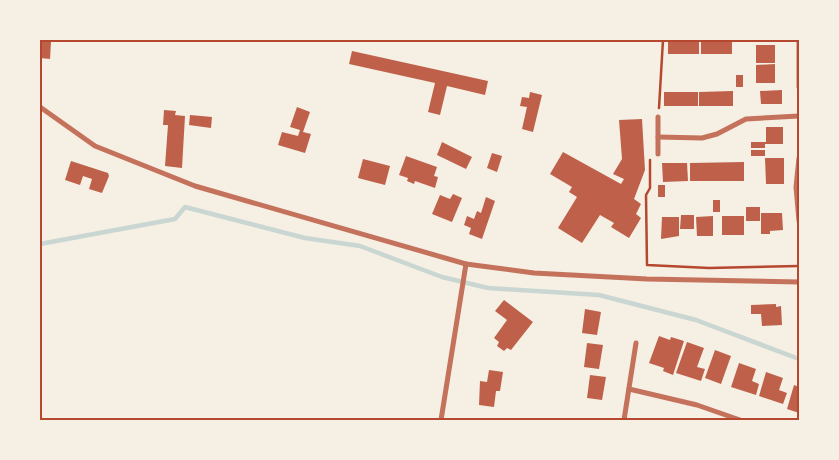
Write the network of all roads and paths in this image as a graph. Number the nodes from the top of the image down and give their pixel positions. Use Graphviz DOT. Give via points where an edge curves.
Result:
graph roads {
  1 [pos="663,40"];
  2 [pos="799,40"];
  3 [pos="799,87"];
  4 [pos="40,106"];
  5 [pos="799,116"];
  6 [pos="658,117"];
  7 [pos="658,137"];
  8 [pos="658,154"];
  9 [pos="799,158"];
  10 [pos="799,221"];
  11 [pos="466,264"];
  12 [pos="799,266"];
  13 [pos="799,282"];
  14 [pos="636,344"];
  15 [pos="629,390"];
  16 [pos="441,420"];
  17 [pos="624,420"];
  18 [pos="740,420"];
  1 -- 6 [label="path"];
  2 -- 3 [label="street"];
  4 -- 11 [label="street" via="95,146 195,186"];
  5 -- 7 [label="street" via="746,119 710,137"];
  6 -- 7 [label="street"];
  7 -- 8 [label="street"];
  8 -- 12 [label="path" via="650,154 650,188 646,195 647,265 709,268"];
  9 -- 10 [label="street" via="796,187"];
  11 -- 13 [label="street" via="534,273"];
  11 -- 16 [label="street"];
  14 -- 15 [label="street"];
  15 -- 17 [label="street"];
  15 -- 18 [label="street" via="697,405"];
}
